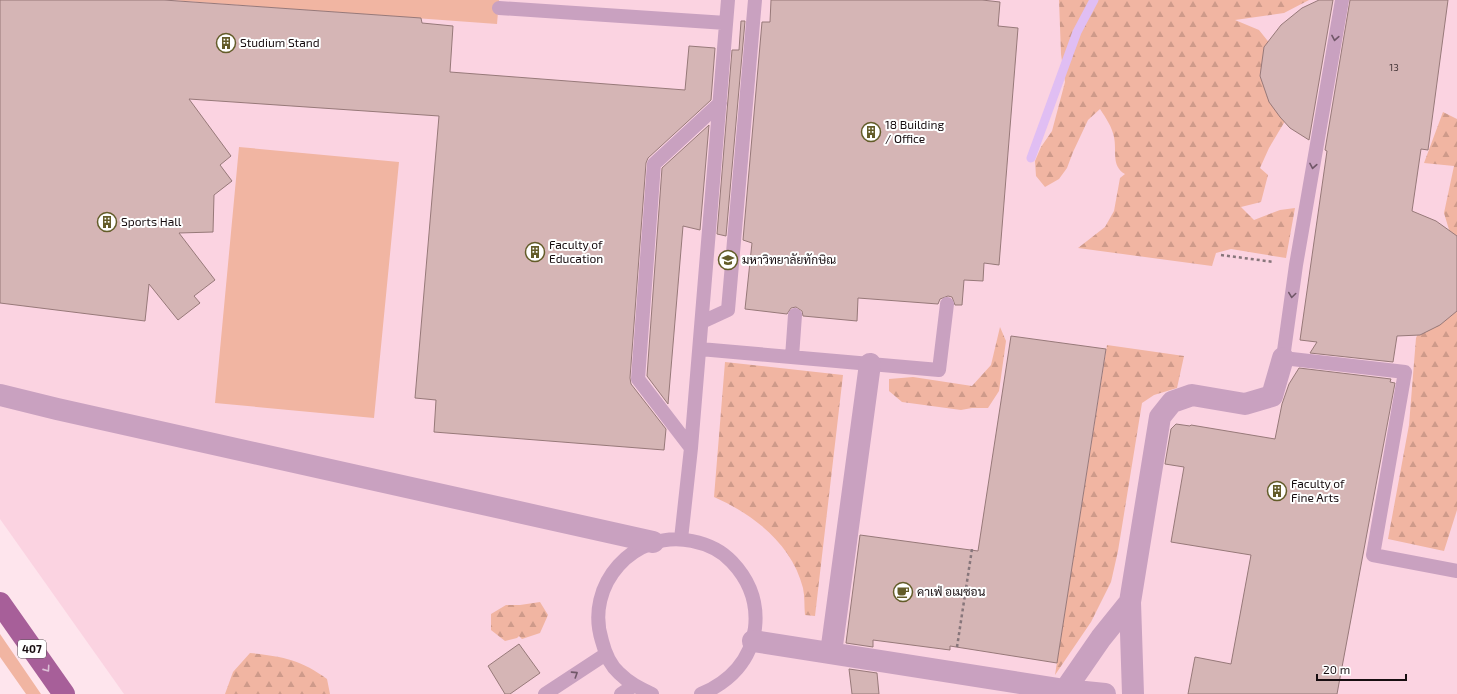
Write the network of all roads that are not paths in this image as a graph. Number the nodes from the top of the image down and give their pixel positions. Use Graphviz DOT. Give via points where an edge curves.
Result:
graph roads {
  1 [pos="728,0"];
  2 [pos="755,0"];
  3 [pos="1342,0"];
  4 [pos="499,8"];
  5 [pos="726,23"];
  6 [pos="720,103"];
  7 [pos="947,304"];
  8 [pos="795,315"];
  9 [pos="702,322"];
  10 [pos="700,349"];
  11 [pos="792,357"];
  12 [pos="1283,358"];
  13 [pos="870,364"];
  14 [pos="0,395"];
  15 [pos="691,448"];
  16 [pos="681,538"];
  17 [pos="653,542"];
  18 [pos="1457,571"];
  19 [pos="1130,602"];
  20 [pos="0,603"];
  21 [pos="753,641"];
  22 [pos="831,653"];
  23 [pos="606,654"];
  24 [pos="634,686"];
  25 [pos="1065,690"];
  26 [pos="64,694"];
  27 [pos="545,694"];
  28 [pos="621,694"];
  29 [pos="652,694"];
  30 [pos="700,694"];
  31 [pos="1105,694"];
  32 [pos="1133,694"];
  1 -- 5 [label="lane"];
  2 -- 9 [label="lane" via="728,310"];
  3 -- 12 [label="lane, one-way" via="1296,265"];
  4 -- 5 [label="lane"];
  5 -- 6 [label="lane"];
  6 -- 9 [label="lane"];
  6 -- 15 [label="lane" via="654,164 638,379"];
  7 -- 13 [label="lane" via="939,370"];
  8 -- 11 [label="lane"];
  9 -- 10 [label="lane"];
  10 -- 11 [label="lane"];
  10 -- 15 [label="lane"];
  11 -- 13 [label="lane"];
  12 -- 18 [label="lane" via="1405,372 1373,555"];
  12 -- 19 [label="street" via="1272,396 1245,404 1192,395 1172,402 1160,417"];
  13 -- 22 [label="street"];
  14 -- 17 [label="street"];
  15 -- 16 [label="lane"];
  16 -- 17 [label="lane"];
  16 -- 21 [label="lane" via="704,543 725,555 742,572 752,593 756,617"];
  17 -- 23 [label="lane" via="629,555 610,575 604,588 599,600 597,628"];
  19 -- 25 [label="street"];
  19 -- 32 [label="street"];
  20 -- 26 [label="main road, 407, one-way"];
  21 -- 22 [label="street"];
  21 -- 30 [label="lane" via="743,662 730,677 715,688"];
  22 -- 25 [label="street"];
  23 -- 24 [label="lane" via="618,672"];
  27 -- 23 [label="lane, one-way"];
  24 -- 28 [label="lane"];
  24 -- 29 [label="lane"];
  25 -- 31 [label="street"];
}
